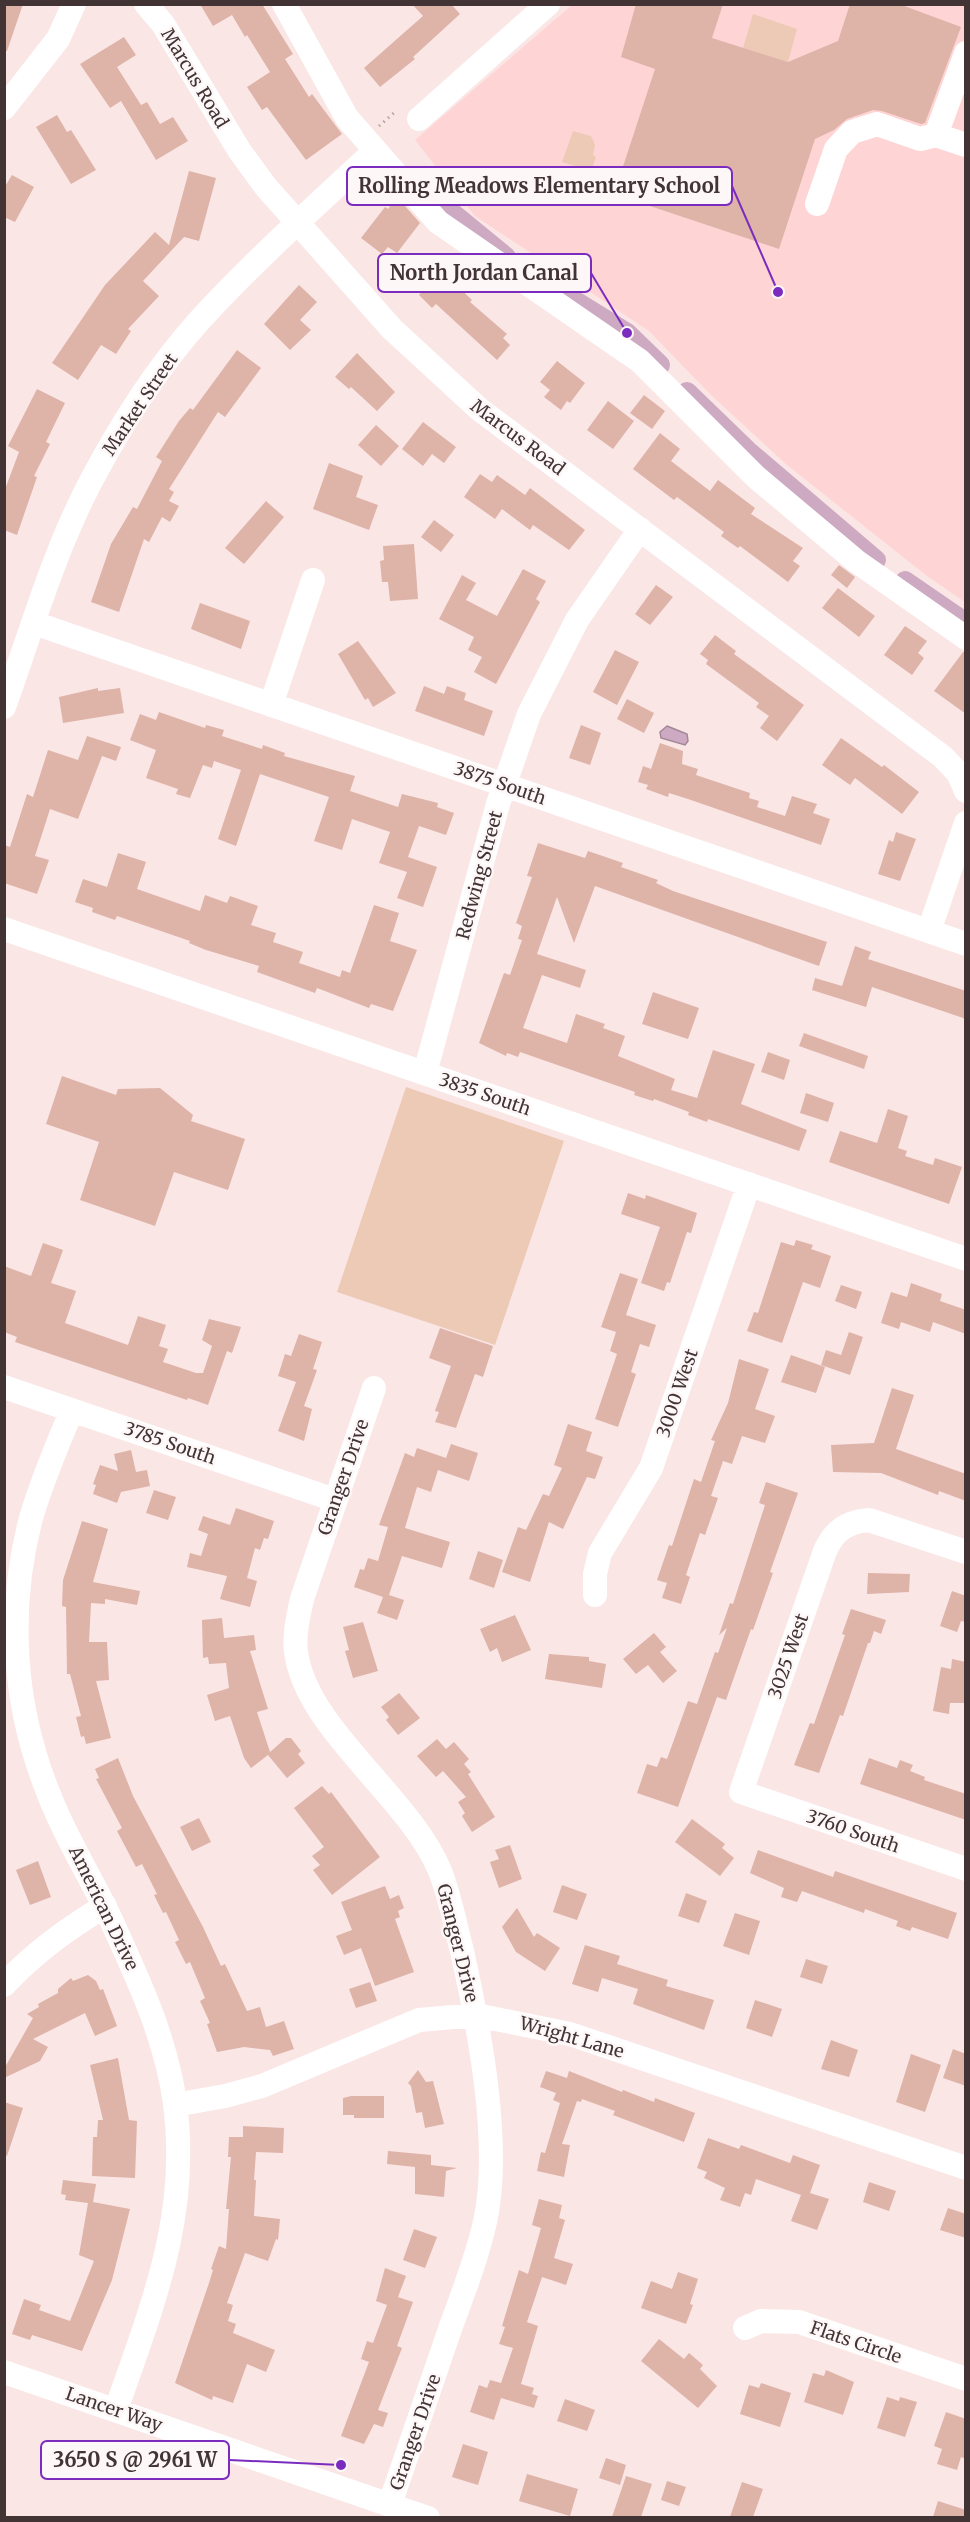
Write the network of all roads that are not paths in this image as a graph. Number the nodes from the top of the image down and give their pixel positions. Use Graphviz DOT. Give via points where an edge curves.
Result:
graph roads {
  1 [pos="74,4"];
  2 [pos="147,4"];
  3 [pos="284,4"];
  4 [pos="548,4"];
  5 [pos="966,53"];
  6 [pos="4,108"];
  7 [pos="419,119"];
  8 [pos="936,135"];
  9 [pos="966,145"];
  10 [pos="366,160"];
  11 [pos="817,204"];
  12 [pos="299,223"];
  13 [pos="640,529"];
  14 [pos="313,580"];
  15 [pos="34,623"];
  16 [pos="966,638"];
  17 [pos="271,705"];
  18 [pos="4,707"];
  19 [pos="504,785"];
  20 [pos="966,791"];
  21 [pos="966,823"];
  22 [pos="4,929"];
  23 [pos="929,931"];
  24 [pos="966,944"];
  25 [pos="425,1074"];
  26 [pos="748,1184"];
  27 [pos="966,1259"];
  28 [pos="4,1387"];
  29 [pos="374,1388"];
  30 [pos="72,1410"];
  31 [pos="335,1500"];
  32 [pos="966,1552"];
  33 [pos="595,1595"];
  34 [pos="741,1792"];
  35 [pos="966,1869"];
  36 [pos="105,1906"];
  37 [pos="4,1984"];
  38 [pos="476,2014"];
  39 [pos="175,2105"];
  40 [pos="966,2168"];
  41 [pos="745,2328"];
  42 [pos="4,2372"];
  43 [pos="966,2379"];
  44 [pos="116,2410"];
  45 [pos="390,2504"];
  46 [pos="418,2516"];
  1 -- 6 [label="street" via="58,39"];
  2 -- 12 [label="street, Marcus Road" via="251,168"];
  3 -- 16 [label="street" via="347,118 438,222 640,361 756,477 856,561"];
  4 -- 7 [label="street"];
  5 -- 8 [label="street"];
  8 -- 9 [label="street"];
  8 -- 11 [label="street" via="920,139 877,124 852,132 836,149"];
  10 -- 12 [label="street, Market Street"];
  12 -- 13 [label="street, Marcus Road" via="392,329 451,385"];
  12 -- 15 [label="street, Market Street" via="199,321 136,405 75,515 54,561"];
  13 -- 19 [label="street, Redwing Street" via="600,584 556,656 529,714"];
  13 -- 20 [label="street, Marcus Road" via="943,757 958,773"];
  14 -- 17 [label="street"];
  15 -- 17 [label="street, 3875 South"];
  15 -- 18 [label="street, Market Street"];
  17 -- 19 [label="street, 3875 South"];
  19 -- 23 [label="street, 3875 South"];
  19 -- 25 [label="street, Redwing Street"];
  21 -- 23 [label="street"];
  22 -- 25 [label="street, 3835 South"];
  23 -- 24 [label="street, 3875 South"];
  25 -- 26 [label="street, 3835 South"];
  26 -- 27 [label="street, 3835 South"];
  26 -- 33 [label="street, 3000 West" via="651,1468 600,1553"];
  28 -- 30 [label="street, 3785 South"];
  29 -- 31 [label="street, Granger Drive"];
  30 -- 31 [label="street, 3785 South"];
  30 -- 36 [label="street, American Drive" via="32,1518 20,1578 16,1642 21,1694 36,1760 49,1796"];
  31 -- 38 [label="street, Granger Drive" via="296,1625 296,1652 303,1679 330,1724 413,1824 439,1869"];
  32 -- 34 [label="street, 3025 West" via="878,1522 861,1520 835,1533 825,1551"];
  34 -- 35 [label="street, 3760 South"];
  36 -- 37 [label="street" via="38,1950"];
  36 -- 39 [label="street, American Drive" via="151,2006"];
  38 -- 39 [label="street, Wright Lane" via="419,2020 261,2086"];
  38 -- 40 [label="street, Wright Lane" via="570,2034"];
  38 -- 45 [label="street, Granger Drive" via="490,2195 485,2221"];
  39 -- 44 [label="street, American Drive" via="177,2187 168,2254"];
  41 -- 43 [label="street, Flats Circle" via="761,2321 799,2322"];
  42 -- 44 [label="street, Lancer Way"];
  44 -- 45 [label="street, Lancer Way"];
  45 -- 46 [label="street, Lancer Way"];
}
